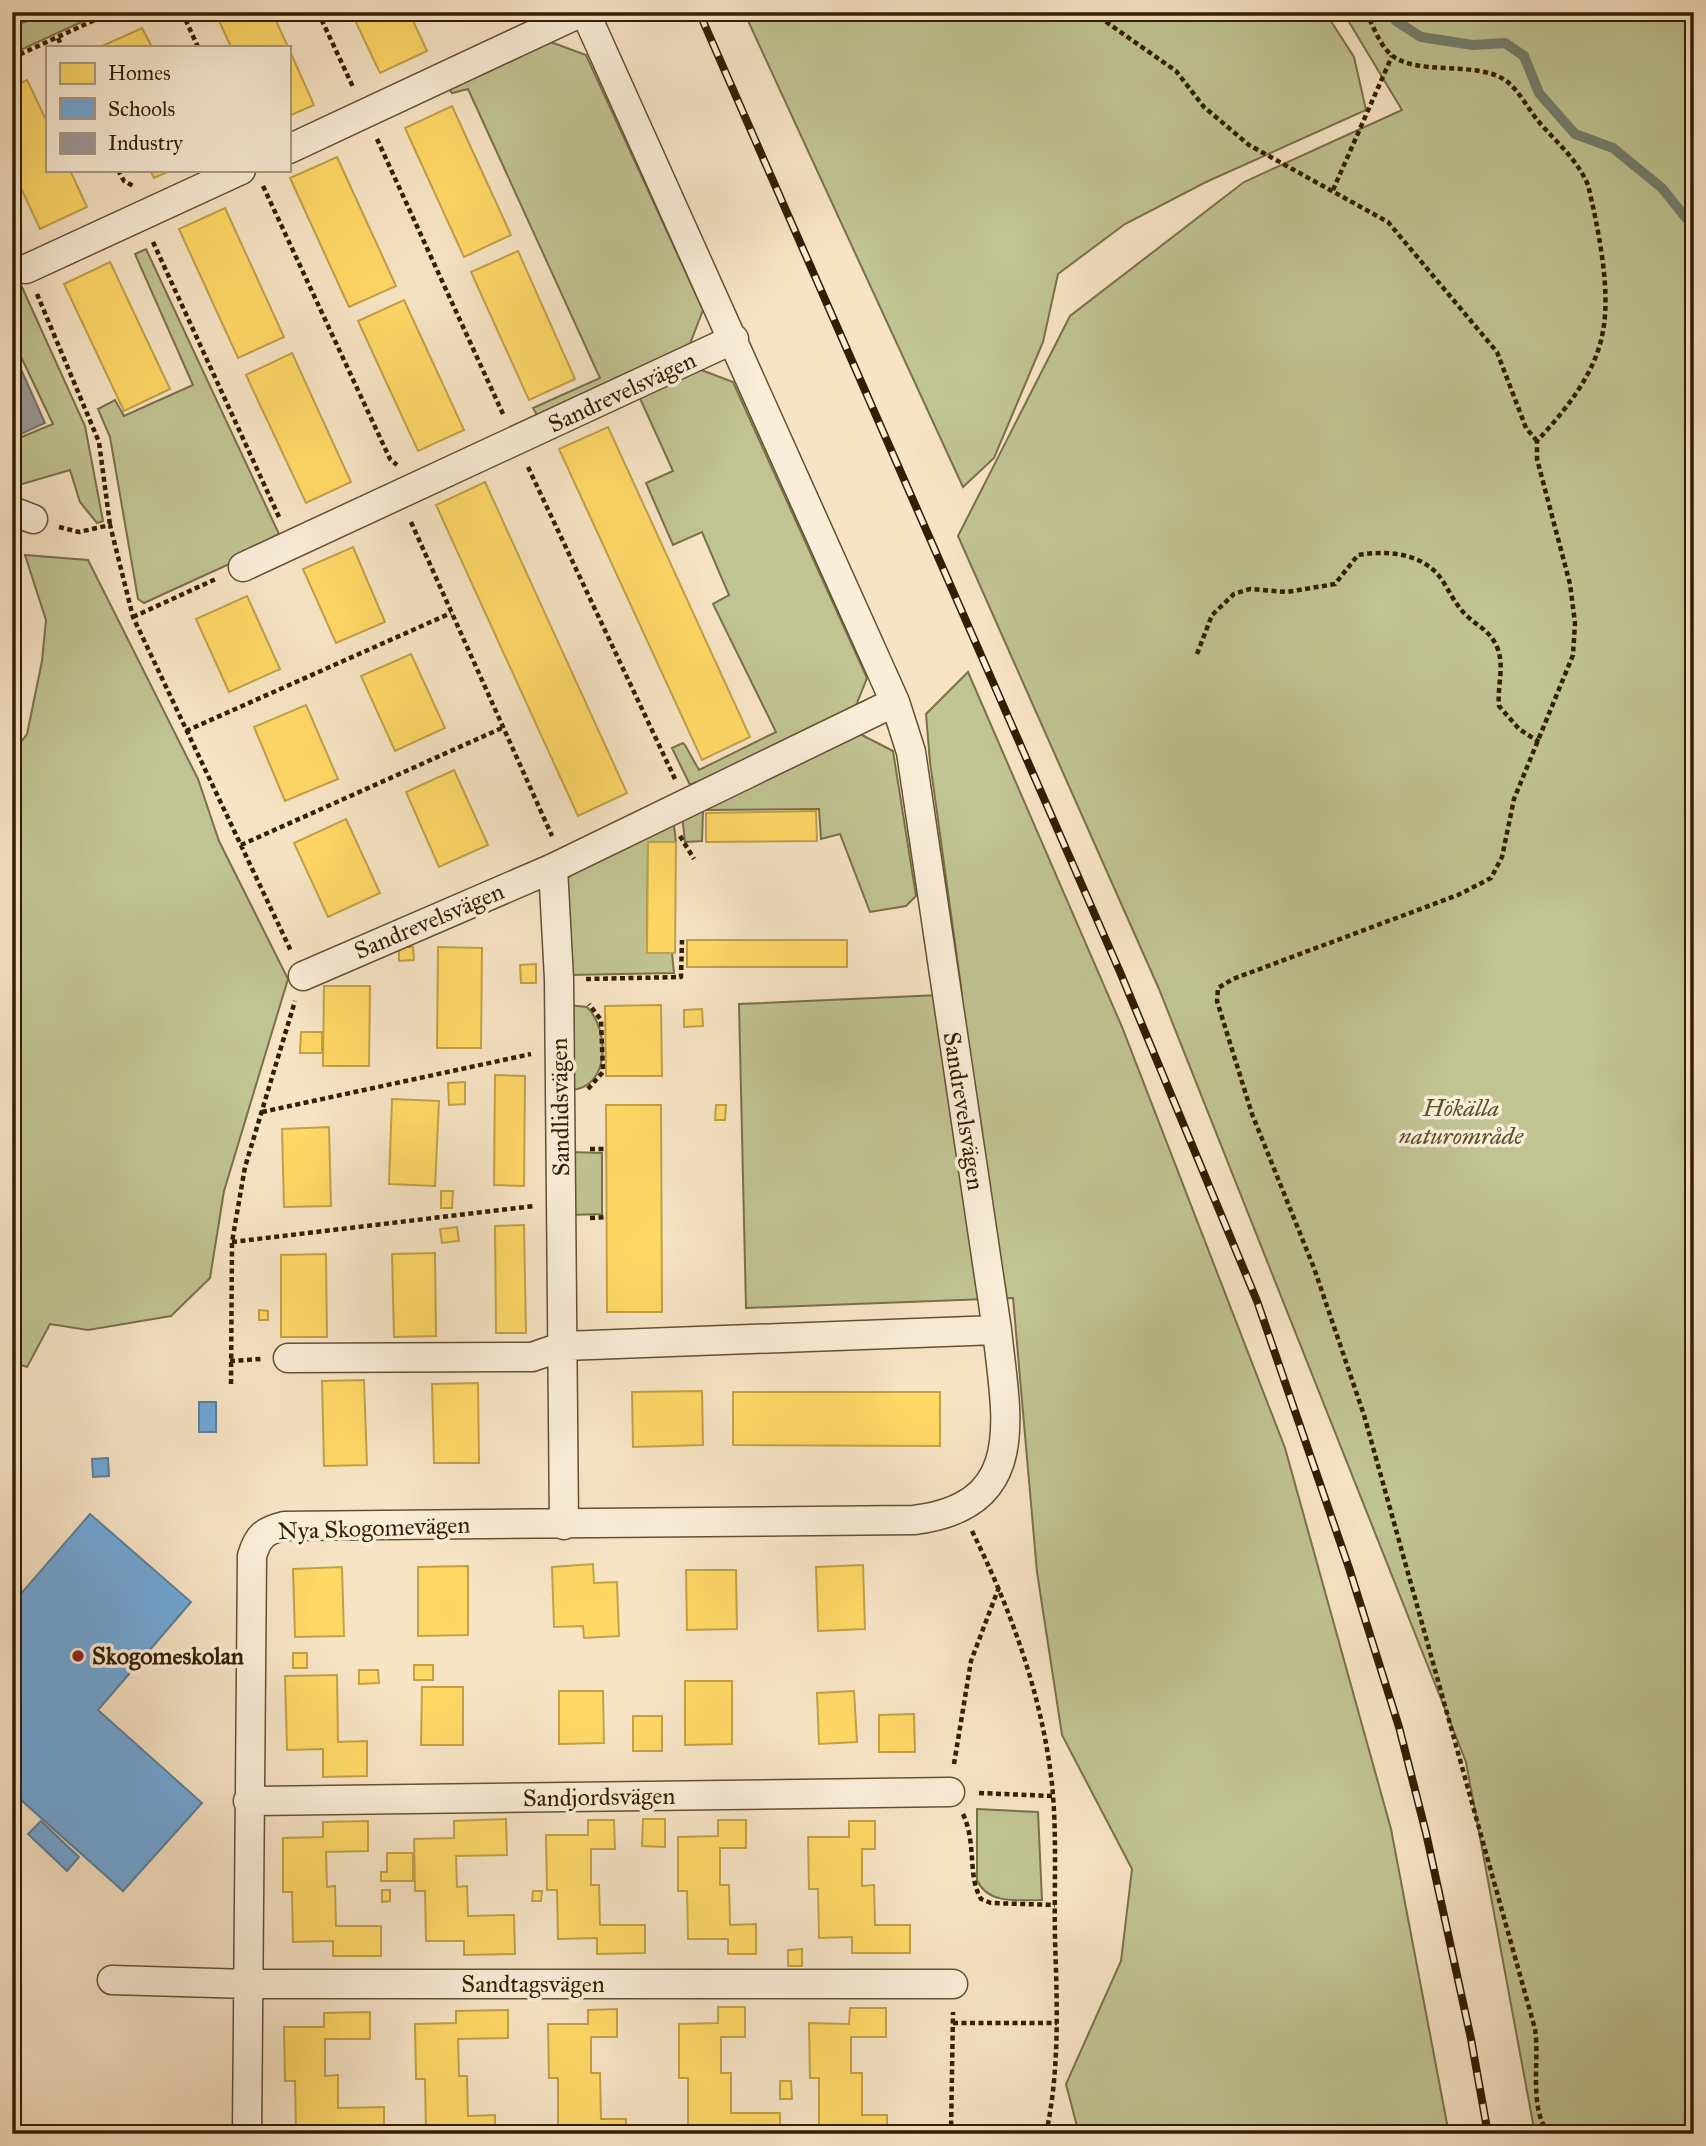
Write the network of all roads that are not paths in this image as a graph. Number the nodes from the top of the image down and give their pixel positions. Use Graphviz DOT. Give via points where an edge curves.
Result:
graph roads {
  1 [pos="584,12"];
  2 [pos="290,149"];
  3 [pos="251,176"];
  4 [pos="26,269"];
  5 [pos="734,340"];
  6 [pos="243,567"];
  7 [pos="895,702"];
  8 [pos="559,865"];
  9 [pos="303,976"];
  10 [pos="997,1330"];
  11 [pos="564,1346"];
  12 [pos="288,1358"];
  13 [pos="962,1508"];
  14 [pos="564,1525"];
  15 [pos="950,1792"];
  16 [pos="248,1801"];
  17 [pos="112,1980"];
  18 [pos="249,1984"];
  19 [pos="953,1984"];
  20 [pos="247,2134"];
  1 -- 2 [label="street, Sandrevelsvägen"];
  1 -- 5 [label="street, Sandrevelsvägen"];
  3 -- 4 [label="street" via="141,216"];
  5 -- 6 [label="street, Sandrevelsvägen"];
  5 -- 7 [label="street, Sandrevelsvägen"];
  7 -- 8 [label="street, Sandrevelsvägen"];
  7 -- 10 [label="street, Sandrevelsvägen" via="911,752"];
  8 -- 9 [label="street, Sandrevelsvägen"];
  8 -- 11 [label="street, Sandlidsvägen"];
  10 -- 11 [label="street"];
  10 -- 13 [label="street, Sandrevelsvägen" via="1006,1446 990,1483"];
  11 -- 12 [label="street" via="532,1357"];
  11 -- 14 [label="street, Sandlidsvägen"];
  13 -- 14 [label="street, Nya Skogomevägen" via="941,1517 914,1520"];
  14 -- 16 [label="street, Nya Skogomevägen" via="284,1526 257,1538 252,1556"];
  15 -- 16 [label="street, Sandjordsvägen"];
  16 -- 18 [label="street, Nya Skogomevägen"];
  17 -- 18 [label="street, Sandtagsvägen"];
  18 -- 19 [label="street, Sandtagsvägen"];
  18 -- 20 [label="street, Nya Skogomevägen"];
}
